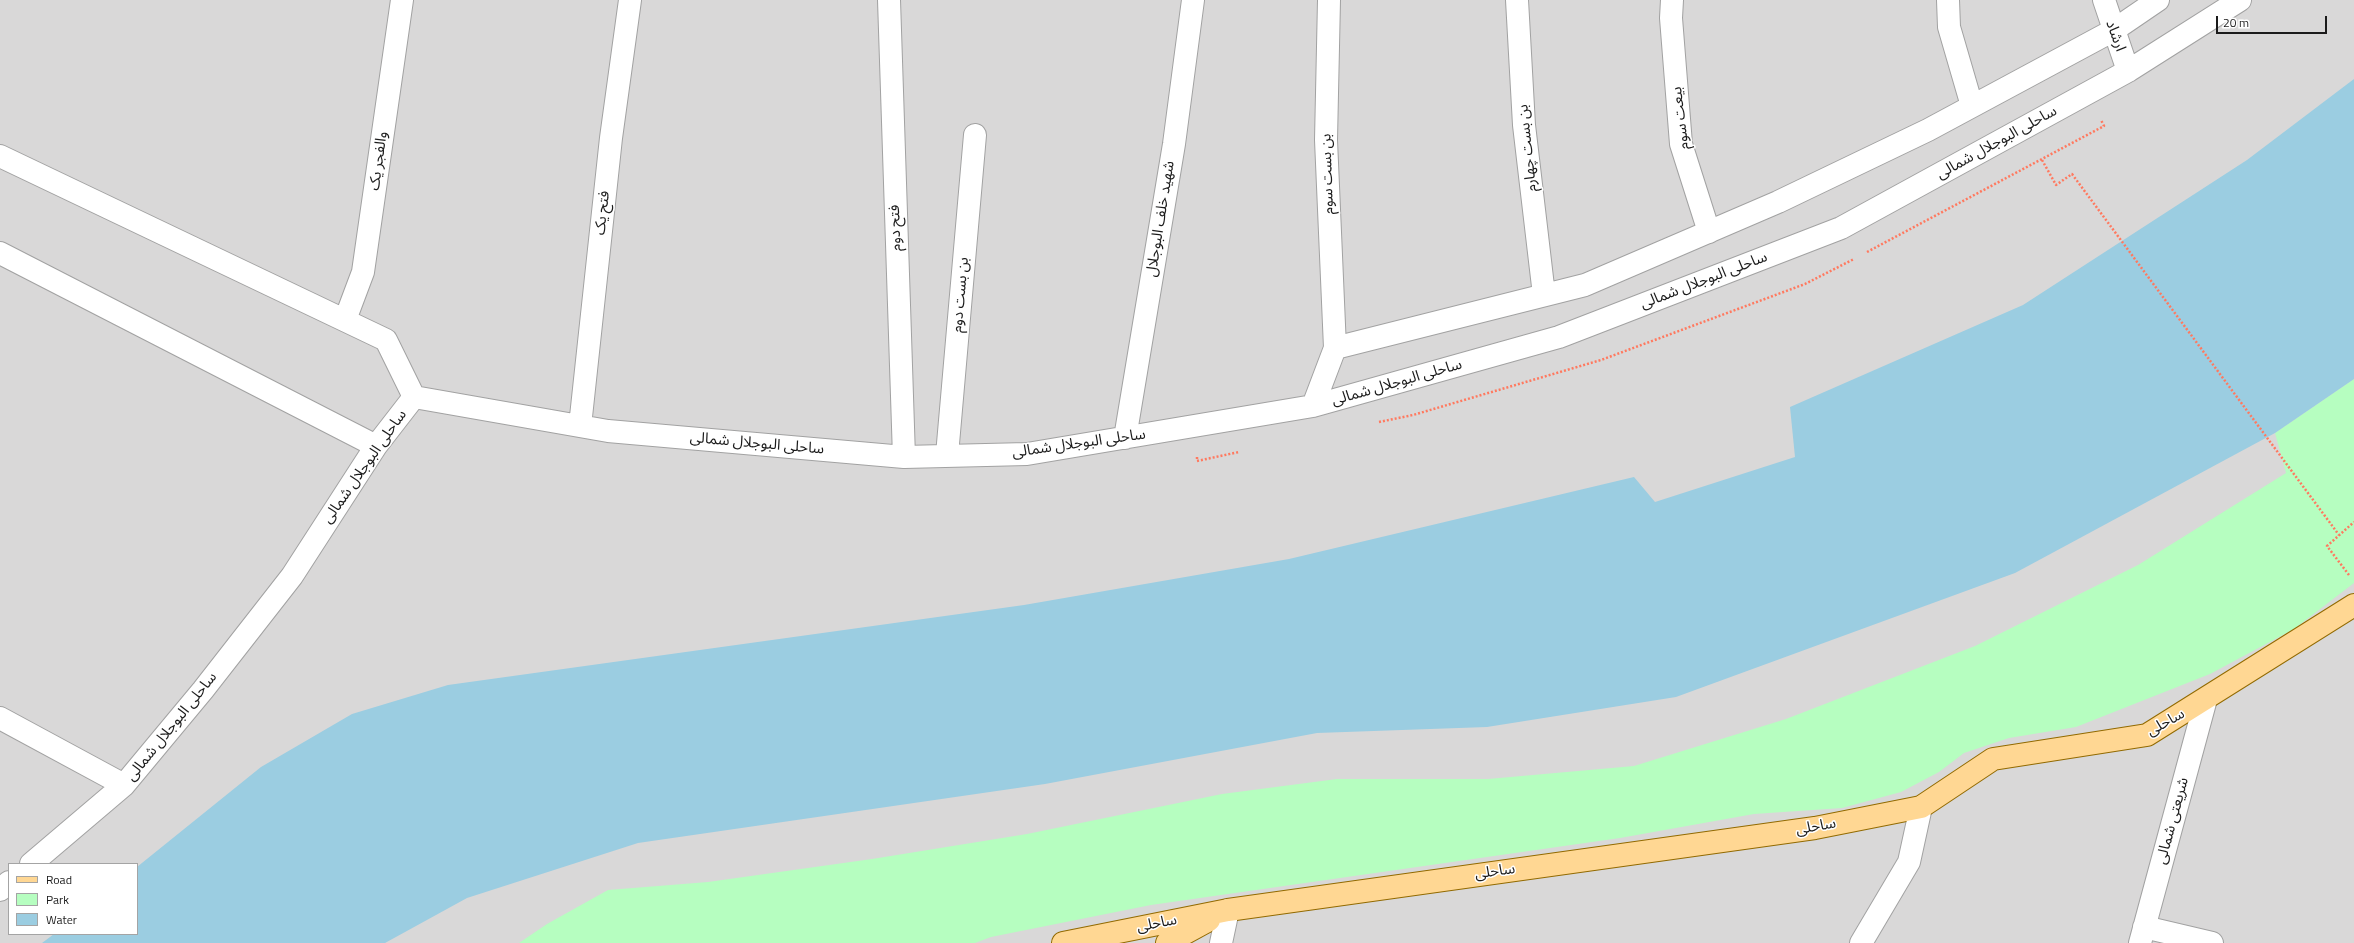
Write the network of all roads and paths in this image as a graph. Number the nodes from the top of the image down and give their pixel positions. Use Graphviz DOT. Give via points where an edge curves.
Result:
graph roads {
  1 [pos="402,0"];
  2 [pos="630,0"];
  3 [pos="888,0"];
  4 [pos="1193,0"];
  5 [pos="1329,0"];
  6 [pos="1517,0"];
  7 [pos="1672,0"];
  8 [pos="1948,0"];
  9 [pos="2104,0"];
  10 [pos="2158,0"];
  11 [pos="2240,0"];
  12 [pos="2114,30"];
  13 [pos="2128,71"];
  14 [pos="1972,106"];
  15 [pos="975,135"];
  16 [pos="0,156"];
  17 [pos="2042,160"];
  18 [pos="1710,232"];
  19 [pos="0,253"];
  20 [pos="1544,295"];
  21 [pos="345,320"];
  22 [pos="1335,348"];
  23 [pos="414,397"];
  24 [pos="1313,406"];
  25 [pos="580,426"];
  26 [pos="1126,438"];
  27 [pos="376,446"];
  28 [pos="947,455"];
  29 [pos="904,457"];
  30 [pos="2354,522"];
  31 [pos="2340,535"];
  32 [pos="2350,576"];
  33 [pos="2354,605"];
  34 [pos="2206,700"];
  35 [pos="0,718"];
  36 [pos="124,785"];
  37 [pos="1921,807"];
  38 [pos="32,863"];
  39 [pos="8,883"];
  40 [pos="0,890"];
  41 [pos="1228,910"];
  42 [pos="2142,935"];
  43 [pos="1063,943"];
  44 [pos="1167,943"];
  45 [pos="1221,943"];
  46 [pos="1861,943"];
  47 [pos="2212,943"];
  1 -- 21 [label="street, والفجر یک" via="363,272"];
  2 -- 25 [label="street, فتح یک" via="611,138"];
  3 -- 29 [label="street, فتح دوم"];
  4 -- 26 [label="street, شهید خلف البوجلال" via="1174,144"];
  5 -- 22 [label="street, بن بست سوم" via="1326,140"];
  6 -- 20 [label="street, بن بست چهارم" via="1524,125"];
  7 -- 18 [label="street, بیعت سوم" via="1671,18 1681,144"];
  8 -- 14 [label="street" via="1949,27"];
  9 -- 12 [label="street, ارشاد"];
  10 -- 12 [label="street"];
  11 -- 13 [label="street, ساحلی البوجلال شمالی"];
  12 -- 13 [label="street, ارشاد"];
  12 -- 14 [label="street"];
  13 -- 24 [label="street, ساحلی البوجلال شمالی" via="1841,228 1559,337"];
  14 -- 18 [label="street" via="1928,130"];
  15 -- 28 [label="street, بن بست دوم"];
  16 -- 21 [label="street"];
  17 -- 31 [label="path" via="2056,185 2072,174"];
  18 -- 20 [label="street" via="1585,285"];
  19 -- 27 [label="street"];
  20 -- 22 [label="street"];
  21 -- 23 [label="street" via="386,340"];
  22 -- 24 [label="street"];
  23 -- 25 [label="street, ساحلی البوجلال شمالی"];
  23 -- 27 [label="street, ساحلی البوجلال شمالی"];
  24 -- 26 [label="street, ساحلی البوجلال شمالی"];
  25 -- 29 [label="street, ساحلی البوجلال شمالی" via="608,431"];
  26 -- 28 [label="street, ساحلی البوجلال شمالی" via="1026,454"];
  27 -- 36 [label="street, ساحلی البوجلال شمالی" via="292,576 203,690"];
  28 -- 29 [label="street, ساحلی البوجلال شمالی"];
  30 -- 31 [label="path"];
  31 -- 32 [label="path" via="2327,546"];
  33 -- 34 [label="main road, ساحلی"];
  34 -- 37 [label="main road, ساحلی" via="2148,735 1993,759"];
  34 -- 42 [label="street, شریعتی شمالی"];
  35 -- 36 [label="street"];
  36 -- 38 [label="street, ساحلی البوجلال شمالی"];
  37 -- 41 [label="main road, ساحلی" via="1815,828"];
  37 -- 46 [label="street" via="1909,862"];
  39 -- 40 [label="street"];
  41 -- 43 [label="main road, ساحلی"];
  41 -- 44 [label="main road, ساحلی"];
  41 -- 45 [label="street"];
  42 -- 47 [label="street"];
}
